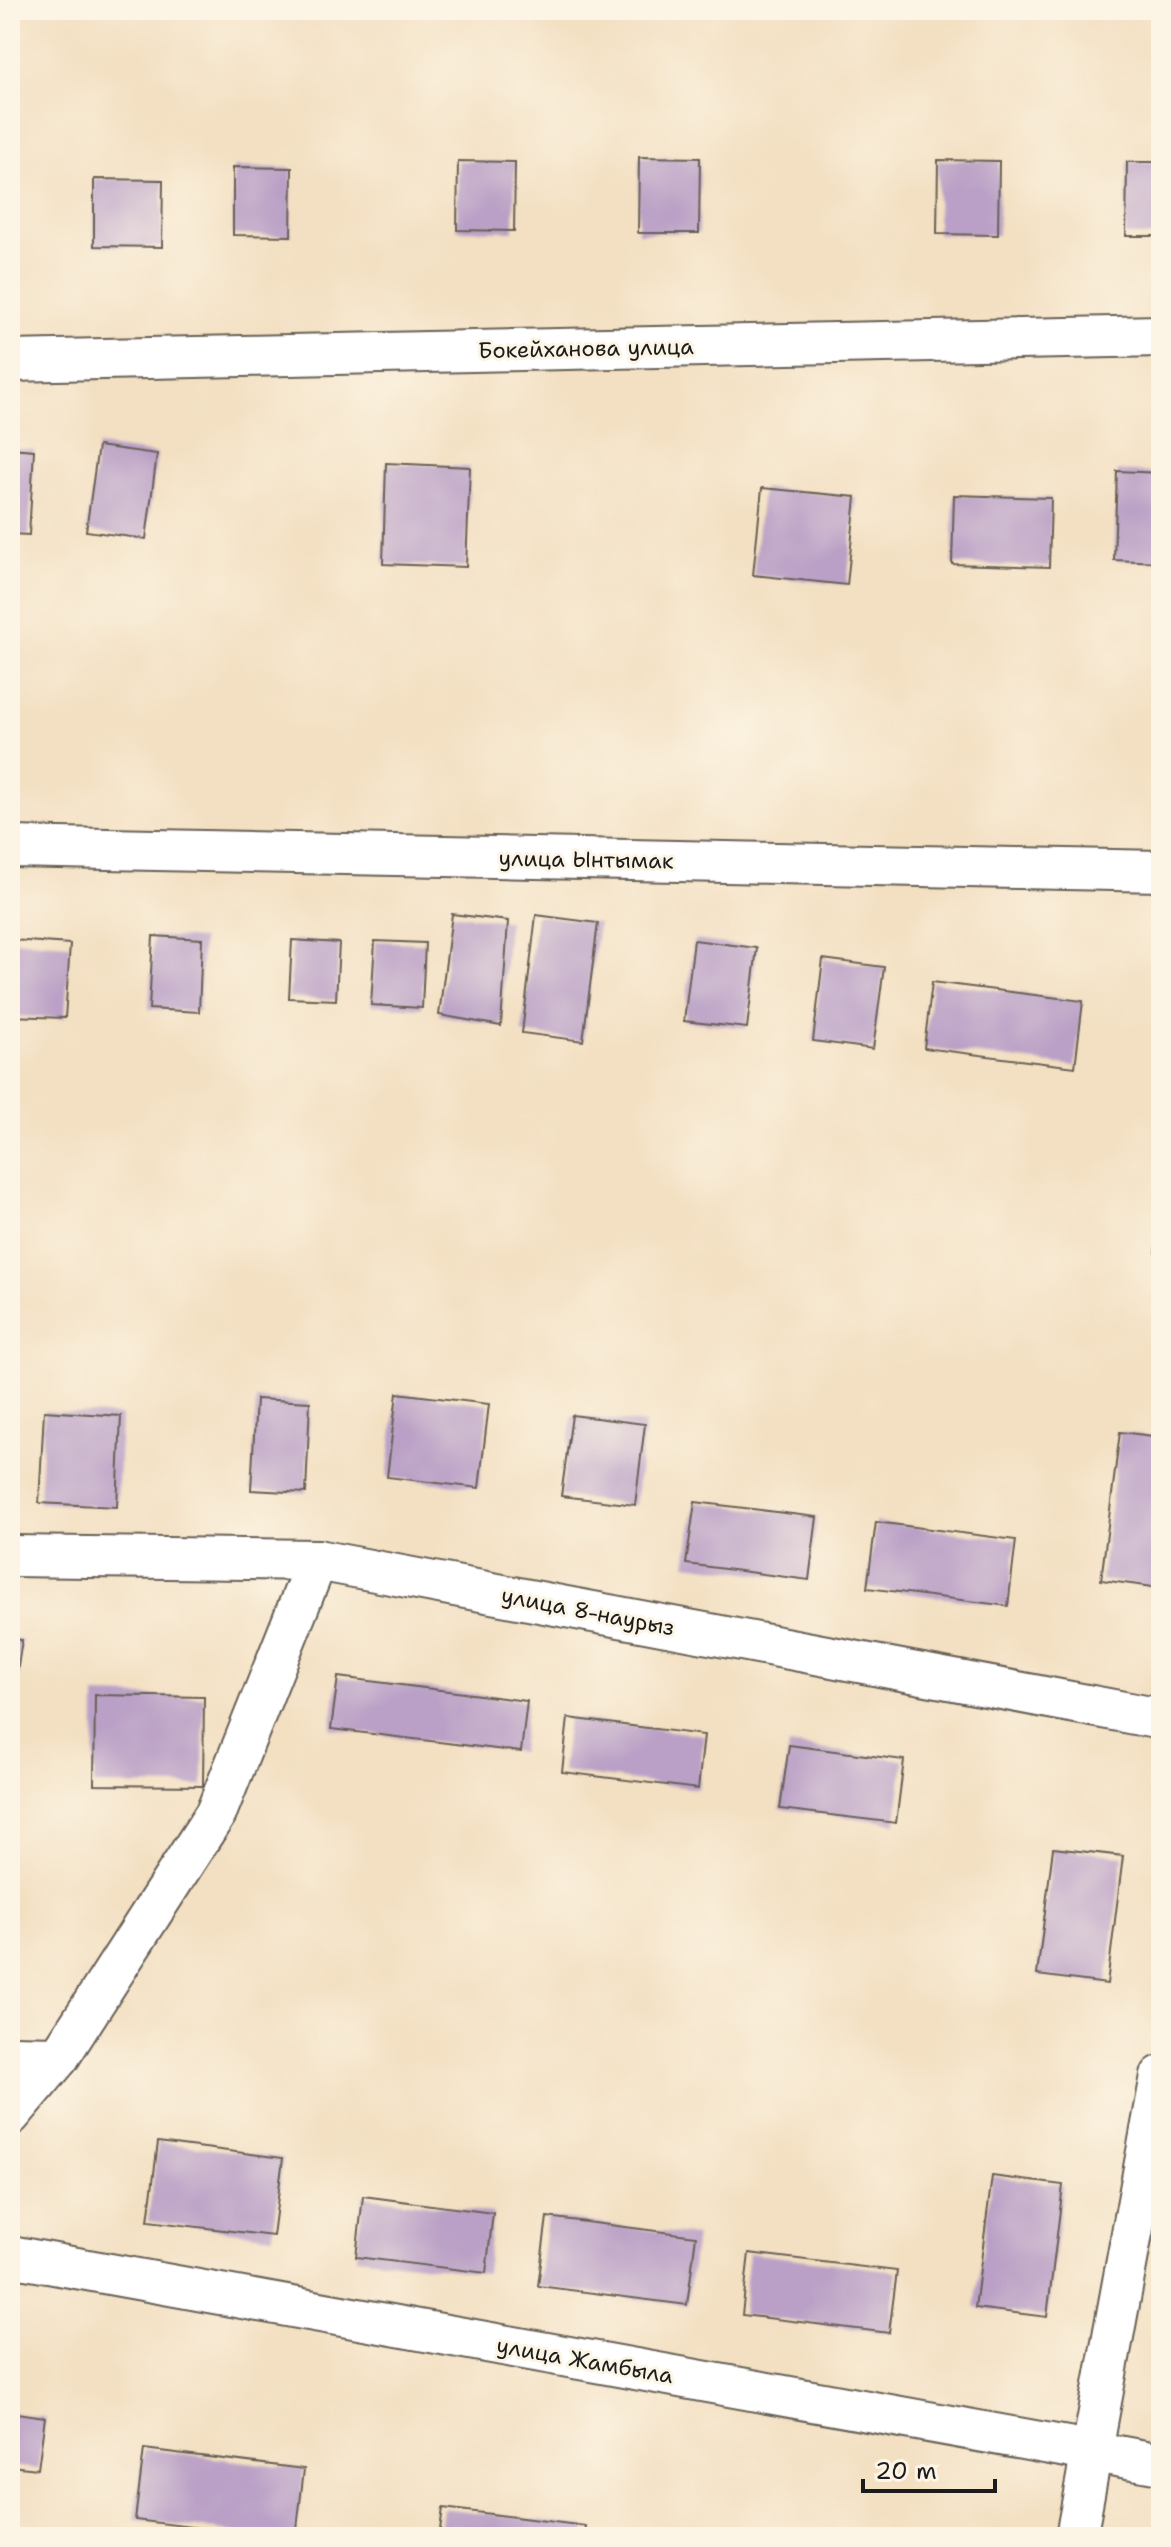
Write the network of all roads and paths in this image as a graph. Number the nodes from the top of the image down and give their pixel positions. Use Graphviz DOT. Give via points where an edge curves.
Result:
graph roads {
  1 [pos="1161,336"];
  2 [pos="10,361"];
  3 [pos="10,847"];
  4 [pos="1161,871"];
  5 [pos="10,1556"];
  6 [pos="317,1560"];
  7 [pos="1161,1719"];
  8 [pos="10,2056"];
  9 [pos="59,2057"];
  10 [pos="1161,2076"];
  11 [pos="10,2115"];
  12 [pos="10,2256"];
  13 [pos="1092,2451"];
  14 [pos="1161,2464"];
  15 [pos="1076,2537"];
  1 -- 2 [label="street, Бокейханова улица"];
  3 -- 4 [label="street, улица Ынтымак"];
  5 -- 6 [label="street, улица 8-наурыз"];
  6 -- 7 [label="street, улица 8-наурыз"];
  6 -- 9 [label="street" via="216,1813"];
  8 -- 9 [label="street"];
  9 -- 11 [label="street"];
  10 -- 13 [label="street"];
  12 -- 13 [label="street, улица Жамбыла"];
  13 -- 14 [label="street, улица Жамбыла"];
  13 -- 15 [label="street"];
}
